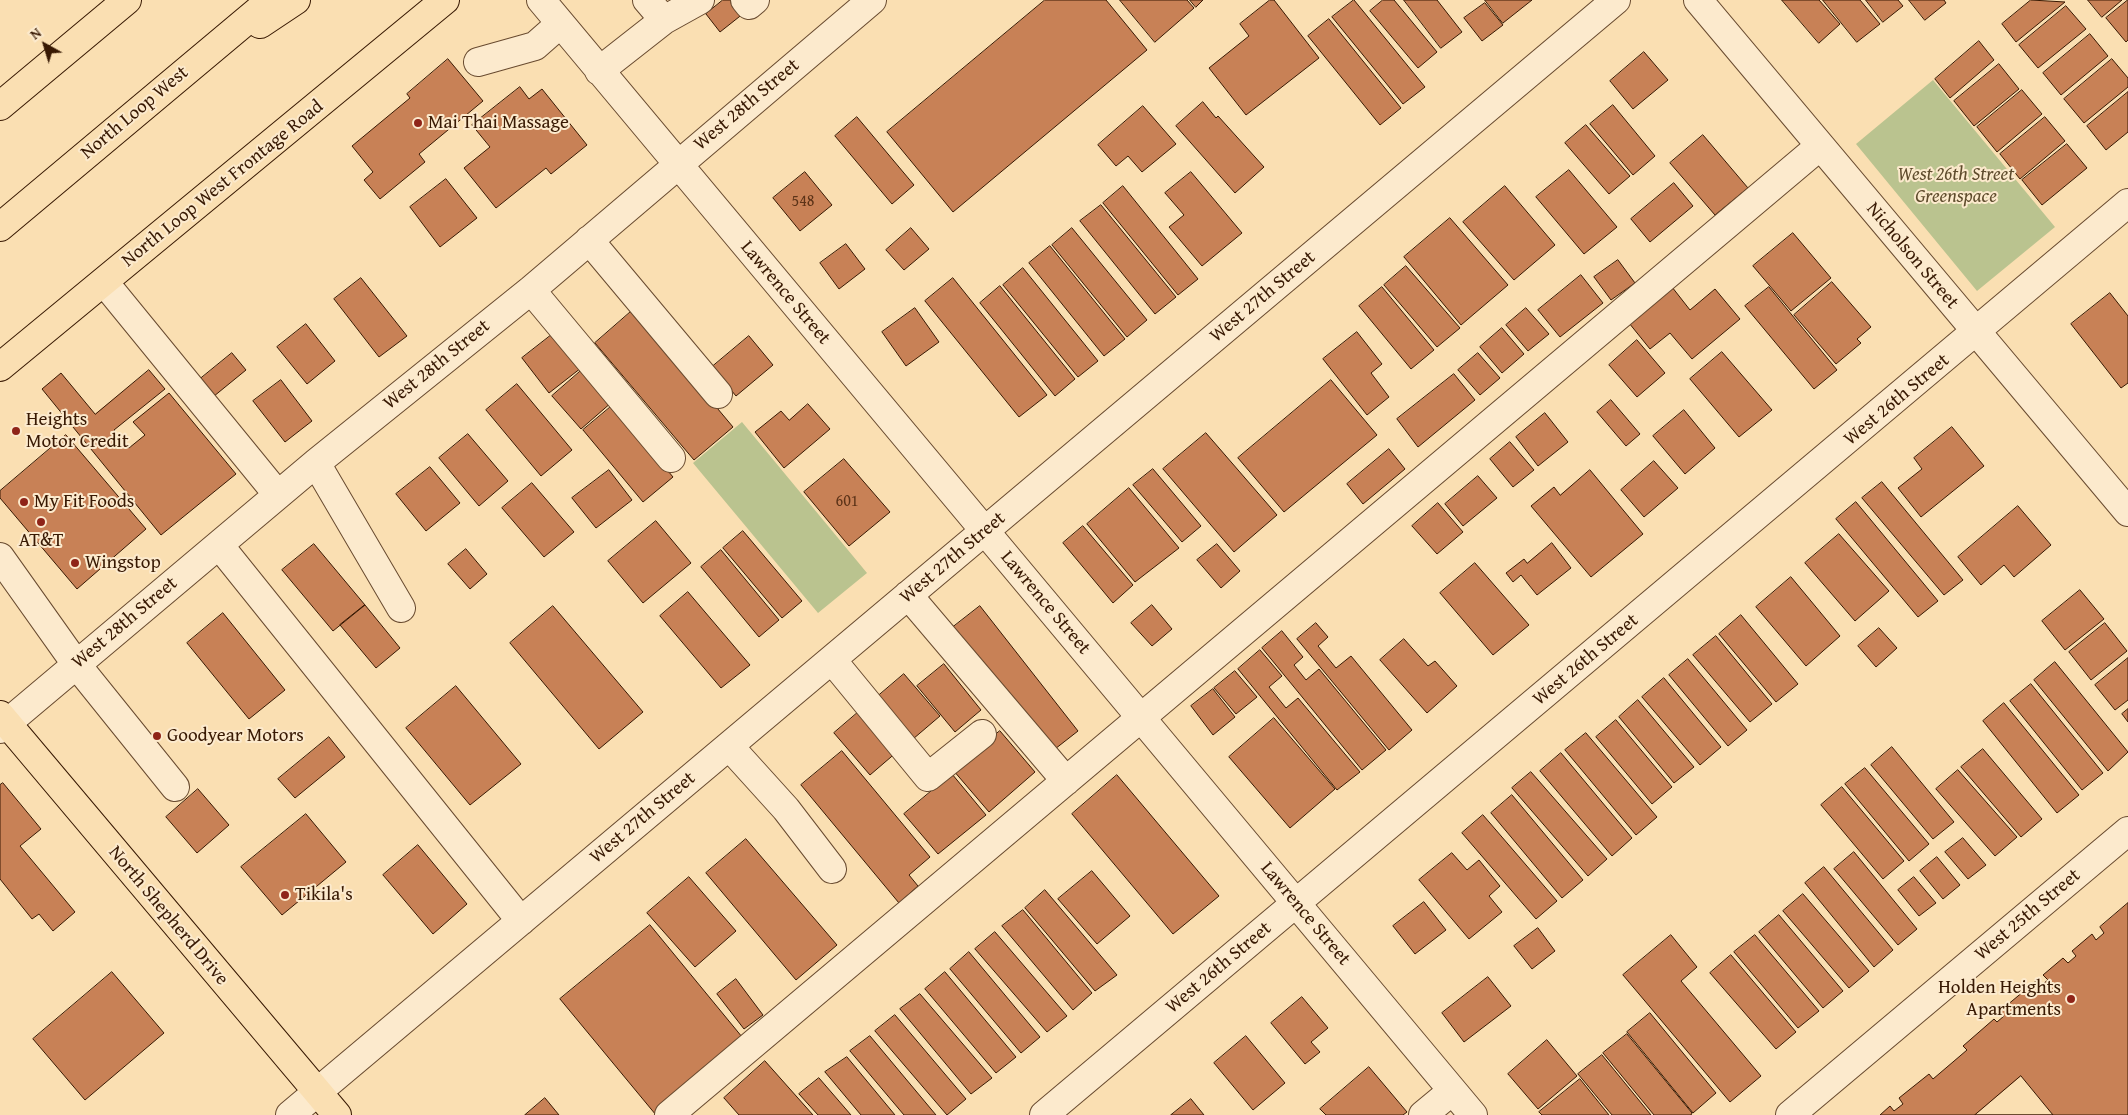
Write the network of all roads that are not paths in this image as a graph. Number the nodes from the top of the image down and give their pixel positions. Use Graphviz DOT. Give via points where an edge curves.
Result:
graph roads {
  1 [pos="127,0"];
  2 [pos="271,0"];
  3 [pos="296,0"];
  4 [pos="445,0"];
  5 [pos="540,0"];
  6 [pos="700,0"];
  7 [pos="744,0"];
  8 [pos="755,0"];
  9 [pos="872,0"];
  10 [pos="1616,0"];
  11 [pos="1698,0"];
  12 [pos="655,10"];
  13 [pos="560,24"];
  14 [pos="478,62"];
  15 [pos="600,71"];
  16 [pos="158,94"];
  17 [pos="0,106"];
  18 [pos="1820,146"];
  19 [pos="678,164"];
  20 [pos="2128,204"];
  21 [pos="0,228"];
  22 [pos="589,240"];
  23 [pos="104,282"];
  24 [pos="530,290"];
  25 [pos="1976,332"];
  26 [pos="0,367"];
  27 [pos="718,394"];
  28 [pos="671,458"];
  29 [pos="316,463"];
  30 [pos="278,495"];
  31 [pos="2127,507"];
  32 [pos="984,531"];
  33 [pos="219,545"];
  34 [pos="0,557"];
  35 [pos="908,595"];
  36 [pos="401,608"];
  37 [pos="832,660"];
  38 [pos="76,664"];
  39 [pos="1141,718"];
  40 [pos="2,722"];
  41 [pos="982,734"];
  42 [pos="730,746"];
  43 [pos="1066,781"];
  44 [pos="175,787"];
  45 [pos="2128,831"];
  46 [pos="832,869"];
  47 [pos="1296,903"];
  48 [pos="521,921"];
  49 [pos="1452,1090"];
  50 [pos="318,1092"];
  51 [pos="290,1115"];
  52 [pos="337,1115"];
  53 [pos="669,1115"];
  54 [pos="1044,1115"];
  55 [pos="1423,1115"];
  56 [pos="1473,1115"];
  57 [pos="1790,1115"];
  1 -- 17 [label="main road"];
  2 -- 16 [label="main road, North Loop West"];
  3 -- 16 [label="main road"];
  4 -- 23 [label="main road, North Loop West Frontage Road"];
  5 -- 13 [label="street, Lawrence Street"];
  6 -- 12 [label="street"];
  7 -- 8 [label="street" via="749,5"];
  9 -- 19 [label="street, West 28th Street"];
  10 -- 32 [label="street, West 27th Street"];
  11 -- 18 [label="street, Nicholson Street"];
  12 -- 15 [label="street"];
  13 -- 14 [label="street" via="535,46"];
  13 -- 15 [label="street, Lawrence Street"];
  15 -- 19 [label="street, Lawrence Street"];
  16 -- 21 [label="main road, North Loop West"];
  18 -- 25 [label="street, Nicholson Street"];
  18 -- 39 [label="street"];
  19 -- 22 [label="street, West 28th Street"];
  19 -- 32 [label="street, Lawrence Street"];
  20 -- 25 [label="street, West 26th Street"];
  22 -- 24 [label="street, West 28th Street"];
  22 -- 27 [label="street"];
  23 -- 26 [label="main road, North Loop West Frontage Road"];
  23 -- 30 [label="street"];
  24 -- 28 [label="street"];
  24 -- 29 [label="street, West 28th Street"];
  25 -- 31 [label="street, Nicholson Street"];
  25 -- 47 [label="street, West 26th Street"];
  29 -- 30 [label="street, West 28th Street"];
  29 -- 36 [label="street"];
  30 -- 33 [label="street, West 28th Street"];
  32 -- 35 [label="street, West 27th Street"];
  32 -- 39 [label="street, Lawrence Street"];
  33 -- 38 [label="street, West 28th Street"];
  33 -- 48 [label="street"];
  34 -- 38 [label="street"];
  35 -- 37 [label="street, West 27th Street"];
  35 -- 43 [label="street"];
  37 -- 41 [label="street" via="928,777"];
  37 -- 42 [label="street, West 27th Street"];
  38 -- 40 [label="street, West 28th Street"];
  38 -- 44 [label="street"];
  39 -- 43 [label="street"];
  39 -- 47 [label="street, Lawrence Street"];
  40 -- 50 [label="main road, North Shepherd Drive"];
  42 -- 46 [label="street" via="786,809"];
  42 -- 48 [label="street, West 27th Street"];
  43 -- 53 [label="street"];
  45 -- 57 [label="street, West 25th Street"];
  47 -- 49 [label="street, Lawrence Street"];
  47 -- 54 [label="street, West 26th Street"];
  48 -- 50 [label="street, West 27th Street"];
  49 -- 55 [label="street"];
  49 -- 56 [label="street, Lawrence Street"];
  50 -- 51 [label="street, West 27th Street"];
  50 -- 52 [label="main road, North Shepherd Drive"];
}
